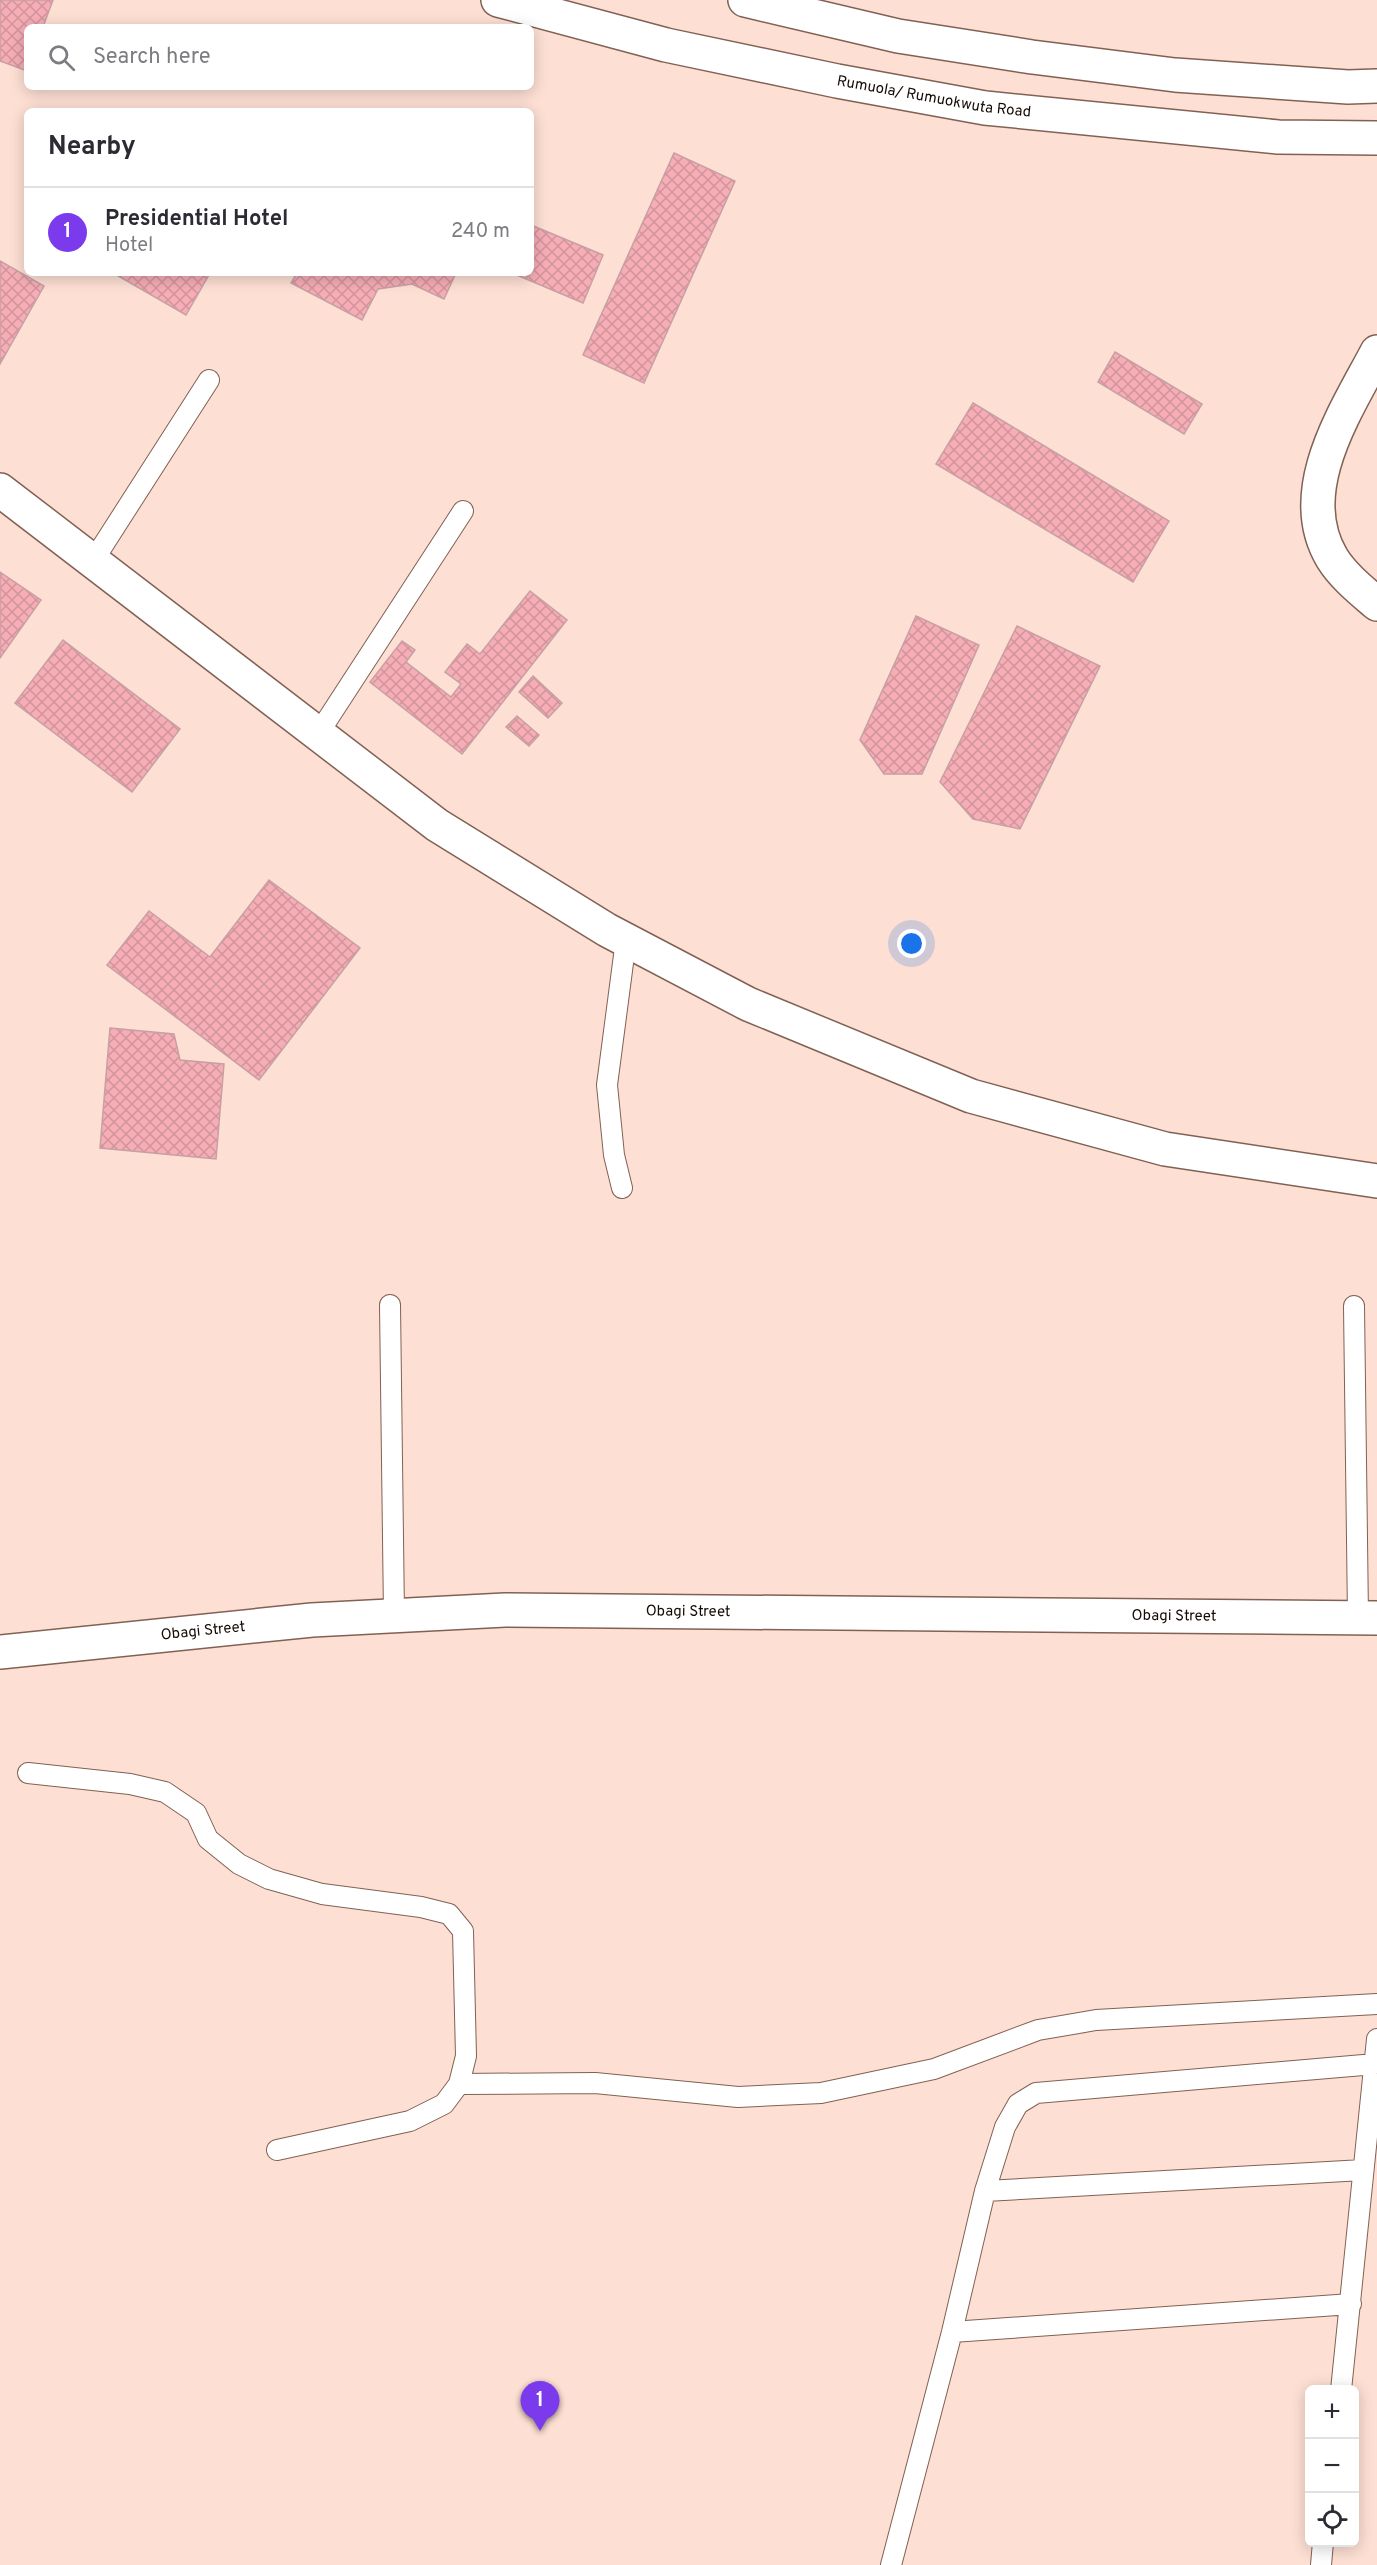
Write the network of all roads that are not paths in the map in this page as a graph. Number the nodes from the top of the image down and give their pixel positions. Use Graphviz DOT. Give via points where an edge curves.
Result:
graph roads {
  1 [pos="498,0"];
  2 [pos="745,0"];
  3 [pos="1377,86"];
  4 [pos="1377,138"];
  5 [pos="1377,352"];
  6 [pos="209,380"];
  7 [pos="0,490"];
  8 [pos="463,511"];
  9 [pos="93,561"];
  10 [pos="1377,604"];
  11 [pos="318,734"];
  12 [pos="626,940"];
  13 [pos="1377,1181"];
  14 [pos="622,1188"];
  15 [pos="390,1305"];
  16 [pos="1354,1306"];
  17 [pos="394,1616"];
  18 [pos="1368,1618"];
  19 [pos="0,1652"];
  20 [pos="28,1773"];
  21 [pos="1377,2004"];
  22 [pos="1377,2039"];
  23 [pos="1375,2064"];
  24 [pos="459,2084"];
  25 [pos="277,2150"];
  26 [pos="1363,2170"];
  27 [pos="984,2191"];
  28 [pos="1351,2304"];
  29 [pos="952,2332"];
  30 [pos="1342,2385"];
  31 [pos="1323,2547"];
  32 [pos="891,2565"];
  33 [pos="1321,2565"];
  1 -- 4 [label="street, Rumuola/ Rumuokwuta Road" via="666,45 985,108 1278,137"];
  2 -- 3 [label="street" via="898,36 1032,57 1175,75"];
  5 -- 10 [label="street" via="1324,462 1317,506 1322,535 1333,559"];
  6 -- 9 [label="lane"];
  7 -- 9 [label="street"];
  8 -- 11 [label="lane"];
  9 -- 11 [label="street"];
  11 -- 12 [label="street" via="437,825"];
  12 -- 13 [label="street" via="748,1004 971,1095 1165,1149"];
  12 -- 14 [label="lane" via="607,1085 614,1155"];
  15 -- 17 [label="lane"];
  16 -- 18 [label="lane"];
  17 -- 18 [label="street, Obagi Street" via="505,1610"];
  17 -- 19 [label="street, Obagi Street" via="312,1620"];
  20 -- 24 [label="lane" via="165,1792 196,1813 208,1839 239,1864 269,1878 322,1894 449,1914 463,1931 466,2056"];
  21 -- 24 [label="lane" via="1096,2020 1038,2030 934,2069 821,2092 738,2097 595,2084"];
  22 -- 23 [label="lane"];
  23 -- 26 [label="lane"];
  23 -- 27 [label="lane" via="1036,2093 1018,2104 1005,2127"];
  24 -- 25 [label="lane" via="444,2104 411,2121"];
  26 -- 27 [label="lane"];
  26 -- 28 [label="lane"];
  27 -- 29 [label="lane"];
  28 -- 29 [label="lane"];
  28 -- 30 [label="lane"];
  29 -- 32 [label="lane"];
  31 -- 33 [label="lane"];
}
